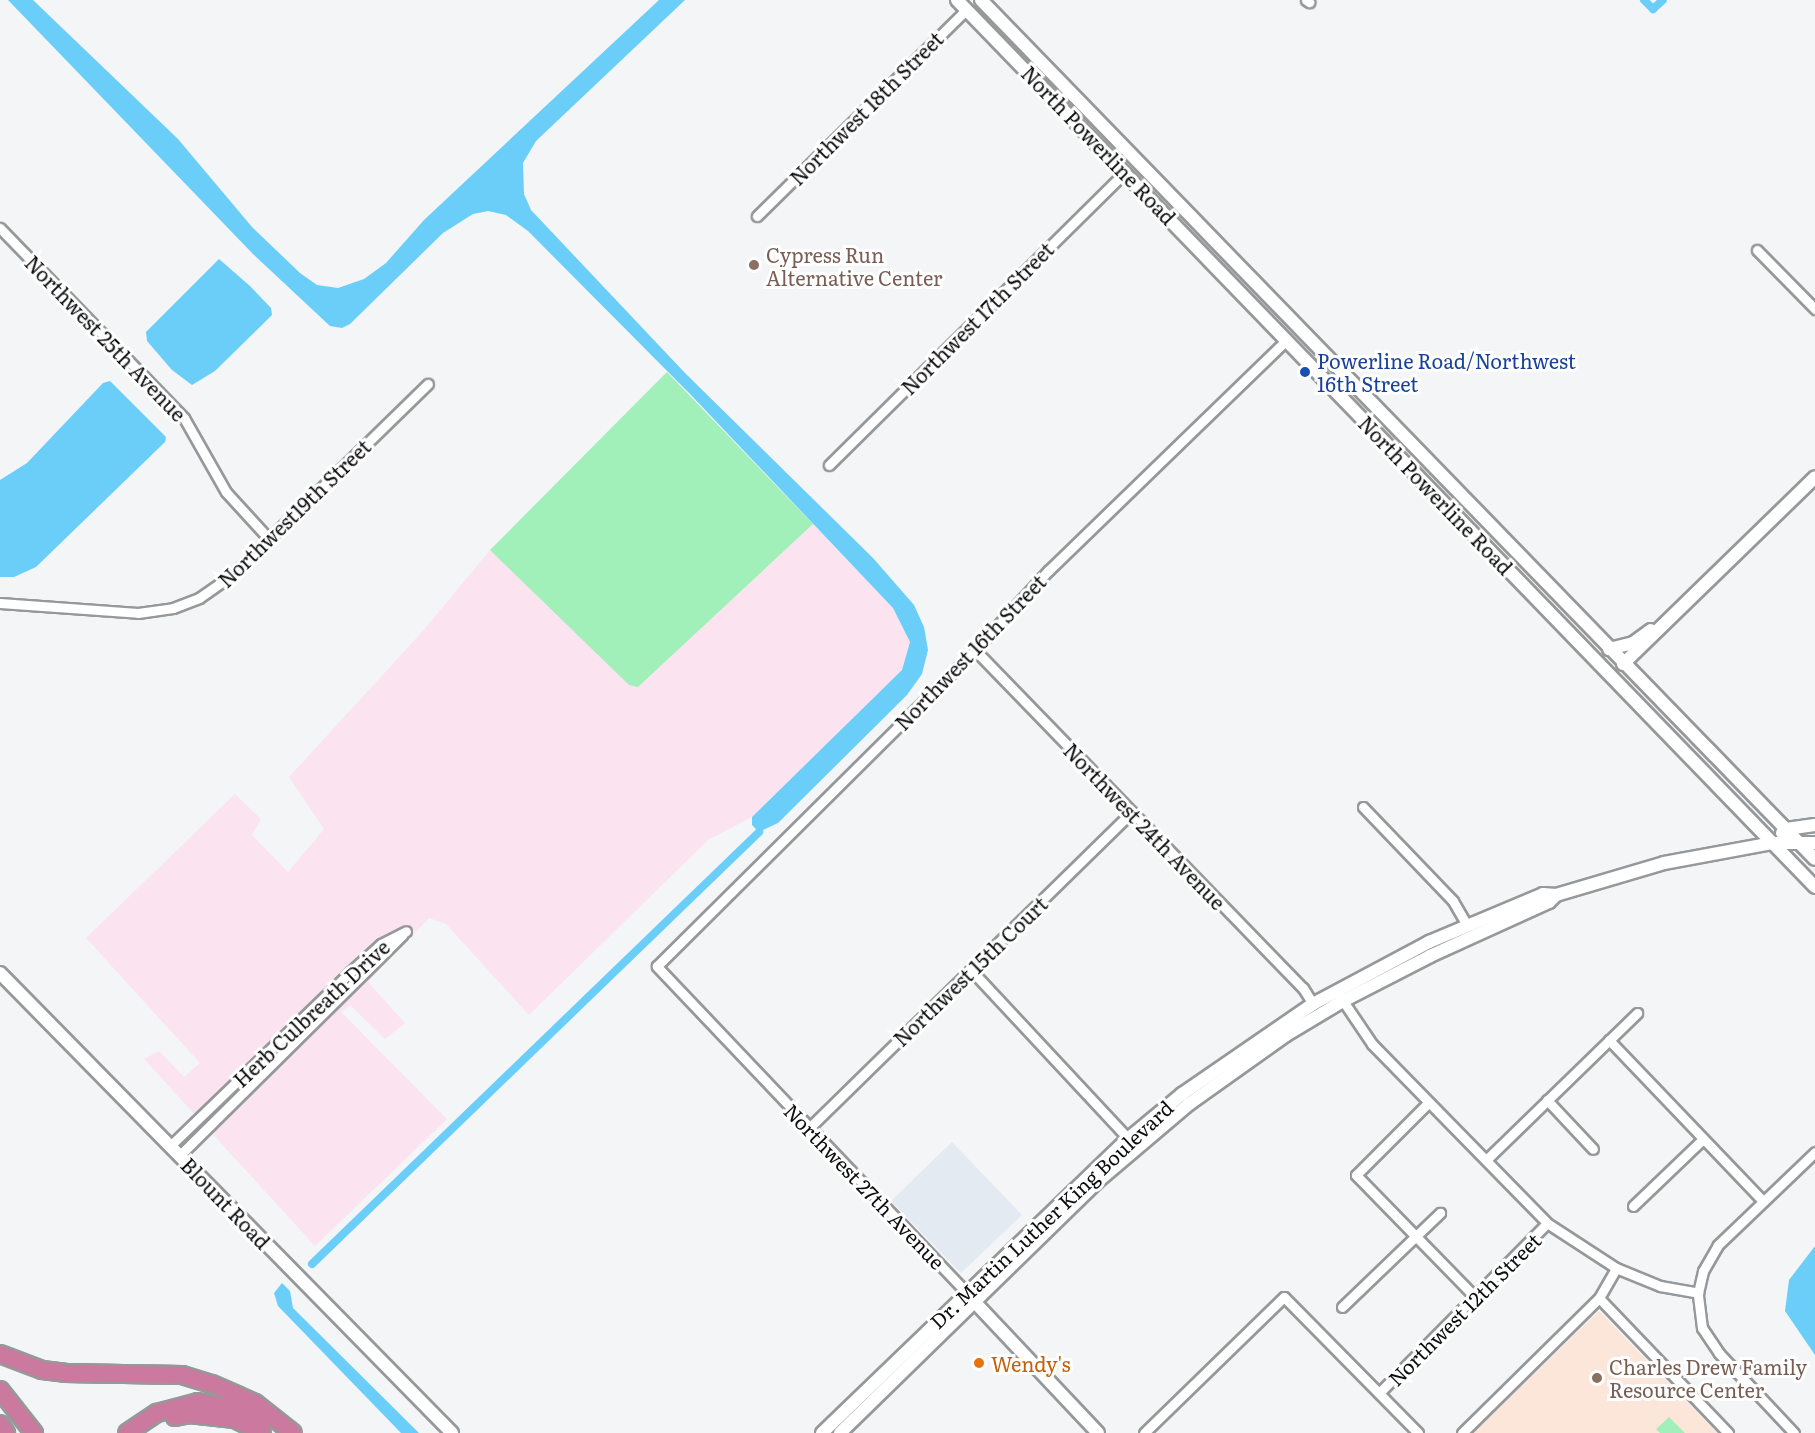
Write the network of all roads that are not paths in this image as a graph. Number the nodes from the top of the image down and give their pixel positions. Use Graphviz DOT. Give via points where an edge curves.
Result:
graph roads {
  1 [pos="957,0"];
  2 [pos="979,0"];
  3 [pos="966,10"];
  4 [pos="1110,157"];
  5 [pos="1138,162"];
  6 [pos="1125,172"];
  7 [pos="1155,179"];
  8 [pos="757,216"];
  9 [pos="0,228"];
  10 [pos="1757,250"];
  11 [pos="1815,309"];
  12 [pos="1286,340"];
  13 [pos="428,384"];
  14 [pos="828,465"];
  15 [pos="1815,477"];
  16 [pos="269,539"];
  17 [pos="0,603"];
  18 [pos="1668,621"];
  19 [pos="1581,645"];
  20 [pos="1609,649"];
  21 [pos="975,650"];
  22 [pos="1623,664"];
  23 [pos="1614,679"];
  24 [pos="1645,686"];
  25 [pos="1363,807"];
  26 [pos="1132,812"];
  27 [pos="1815,825"];
  28 [pos="1786,828"];
  29 [pos="1773,843"];
  30 [pos="1815,843"];
  31 [pos="1802,845"];
  32 [pos="1815,859"];
  33 [pos="1815,887"];
  34 [pos="1556,895"];
  35 [pos="1467,925"];
  36 [pos="657,966"];
  37 [pos="971,970"];
  38 [pos="0,973"];
  39 [pos="1340,995"];
  40 [pos="1313,1004"];
  41 [pos="1637,1013"];
  42 [pos="1609,1040"];
  43 [pos="1262,1052"];
  44 [pos="1547,1100"];
  45 [pos="1428,1103"];
  46 [pos="808,1129"];
  47 [pos="1702,1140"];
  48 [pos="1133,1142"];
  49 [pos="170,1146"];
  50 [pos="1593,1149"];
  51 [pos="1815,1152"];
  52 [pos="180,1155"];
  53 [pos="1486,1160"];
  54 [pos="1763,1202"];
  55 [pos="1633,1206"];
  56 [pos="1440,1213"];
  57 [pos="1548,1223"];
  58 [pos="1416,1237"];
  59 [pos="1616,1268"];
  60 [pos="965,1291"];
  61 [pos="1698,1293"];
  62 [pos="1476,1298"];
  63 [pos="1599,1299"];
  64 [pos="975,1301"];
  65 [pos="1342,1307"];
  66 [pos="0,1354"];
  67 [pos="0,1390"];
  68 [pos="1379,1393"];
  69 [pos="0,1424"];
  70 [pos="826,1431"];
  71 [pos="6,1433"];
  72 [pos="34,1433"];
  73 [pos="127,1433"];
  74 [pos="142,1433"];
  75 [pos="262,1433"];
  76 [pos="279,1433"];
  77 [pos="293,1433"];
  78 [pos="452,1433"];
  79 [pos="840,1433"];
  80 [pos="1098,1433"];
  81 [pos="1144,1433"];
  82 [pos="1418,1433"];
  83 [pos="1462,1433"];
  84 [pos="1728,1433"];
  85 [pos="1794,1433"];
  1 -- 3 [label="main road, North Powerline Road"];
  2 -- 3 [label="main road, Northwest 18th Street"];
  2 -- 5 [label="main road, North Powerline Road"];
  3 -- 4 [label="main road, North Powerline Road"];
  3 -- 8 [label="street, Northwest 18th Street"];
  4 -- 5 [label="main road"];
  4 -- 6 [label="main road, North Powerline Road"];
  5 -- 7 [label="main road, North Powerline Road"];
  6 -- 7 [label="main road" via="1136,171"];
  6 -- 12 [label="main road, North Powerline Road"];
  6 -- 14 [label="street, Northwest 17th Street"];
  7 -- 20 [label="main road, North Powerline Road"];
  9 -- 16 [label="street, Northwest 25th Avenue" via="184,418 226,492"];
  10 -- 11 [label="street"];
  12 -- 19 [label="main road, North Powerline Road"];
  12 -- 21 [label="street, Northwest 16th Street" via="1048,571"];
  13 -- 16 [label="street, Northwest19th Street"];
  15 -- 18 [label="main road"];
  16 -- 17 [label="street, Northwest19th Street" via="222,584 173,608 122,613"];
  18 -- 20 [label="main road" via="1633,643"];
  18 -- 22 [label="main road"];
  19 -- 22 [label="main road" via="1608,661"];
  19 -- 23 [label="main road, North Powerline Road"];
  20 -- 22 [label="main road, North Powerline Road"];
  21 -- 26 [label="street, Northwest 24th Avenue"];
  21 -- 36 [label="street, Northwest 16th Street"];
  22 -- 24 [label="main road, North Powerline Road"];
  23 -- 24 [label="main road" via="1630,679"];
  23 -- 29 [label="main road, North Powerline Road"];
  24 -- 28 [label="main road, North Powerline Road"];
  25 -- 35 [label="street" via="1453,901"];
  26 -- 37 [label="street, Northwest 15th Court"];
  26 -- 40 [label="street, Northwest 24th Avenue" via="1303,988"];
  27 -- 28 [label="main road"];
  28 -- 29 [label="main road"];
  28 -- 31 [label="main road, North Powerline Road"];
  29 -- 31 [label="main road, Dr. Martin Luther King Boulevard"];
  29 -- 33 [label="main road, North Powerline Road"];
  29 -- 34 [label="main road, Dr. Martin Luther King Boulevard" via="1664,863"];
  30 -- 31 [label="main road, Dr. Martin Luther King Boulevard"];
  31 -- 32 [label="main road, North Powerline Road"];
  34 -- 35 [label="main road, Dr. Martin Luther King Boulevard" via="1543,894"];
  34 -- 39 [label="main road, Dr. Martin Luther King Boulevard" via="1549,902"];
  35 -- 39 [label="main road, Dr. Martin Luther King Boulevard"];
  36 -- 46 [label="street, Northwest 27th Avenue"];
  37 -- 46 [label="street, Northwest 15th Court"];
  37 -- 48 [label="street"];
  38 -- 49 [label="main road, Blount Road"];
  39 -- 40 [label="main road, Dr. Martin Luther King Boulevard"];
  39 -- 43 [label="main road, Dr. Martin Luther King Boulevard"];
  39 -- 45 [label="street" via="1372,1044"];
  40 -- 43 [label="main road" via="1302,1018 1268,1040"];
  40 -- 48 [label="main road, Dr. Martin Luther King Boulevard" via="1186,1091"];
  41 -- 42 [label="street"];
  42 -- 44 [label="street"];
  42 -- 47 [label="street"];
  43 -- 48 [label="main road, Dr. Martin Luther King Boulevard"];
  44 -- 50 [label="street"];
  44 -- 53 [label="street"];
  45 -- 53 [label="street"];
  45 -- 58 [label="street" via="1356,1175"];
  46 -- 60 [label="street, Northwest 27th Avenue"];
  47 -- 54 [label="street"];
  47 -- 55 [label="street"];
  48 -- 60 [label="main road, Dr. Martin Luther King Boulevard"];
  48 -- 64 [label="main road, Dr. Martin Luther King Boulevard"];
  49 -- 52 [label="main road, Blount Road"];
  49 -- 52 [label="street, Herb Culbreath Drive" via="350,972 381,944 406,931"];
  51 -- 54 [label="street"];
  52 -- 78 [label="main road, Blount Road"];
  53 -- 57 [label="street"];
  54 -- 61 [label="street" via="1718,1245 1703,1271"];
  56 -- 58 [label="street"];
  57 -- 59 [label="street"];
  57 -- 62 [label="street, Northwest 12th Street"];
  58 -- 62 [label="street"];
  58 -- 65 [label="street"];
  59 -- 61 [label="street" via="1660,1286"];
  59 -- 63 [label="street"];
  60 -- 64 [label="main road, Northwest 27th Avenue"];
  60 -- 70 [label="main road, Dr. Martin Luther King Boulevard"];
  61 -- 85 [label="street" via="1702,1328 1719,1353"];
  62 -- 68 [label="street, Northwest 12th Street"];
  63 -- 83 [label="street"];
  63 -- 84 [label="street"];
  64 -- 79 [label="main road, Dr. Martin Luther King Boulevard"];
  64 -- 80 [label="main road, Northwest 27th Avenue"];
  66 -- 77 [label="highway" via="42,1370 182,1376 212,1384 255,1403"];
  67 -- 72 [label="highway"];
  68 -- 81 [label="street" via="1284,1297"];
  68 -- 82 [label="street"];
  69 -- 71 [label="highway"];
  73 -- 76 [label="highway" via="157,1413 198,1402 259,1417"];
  74 -- 75 [label="highway" via="165,1420 189,1414 235,1419"];
}
